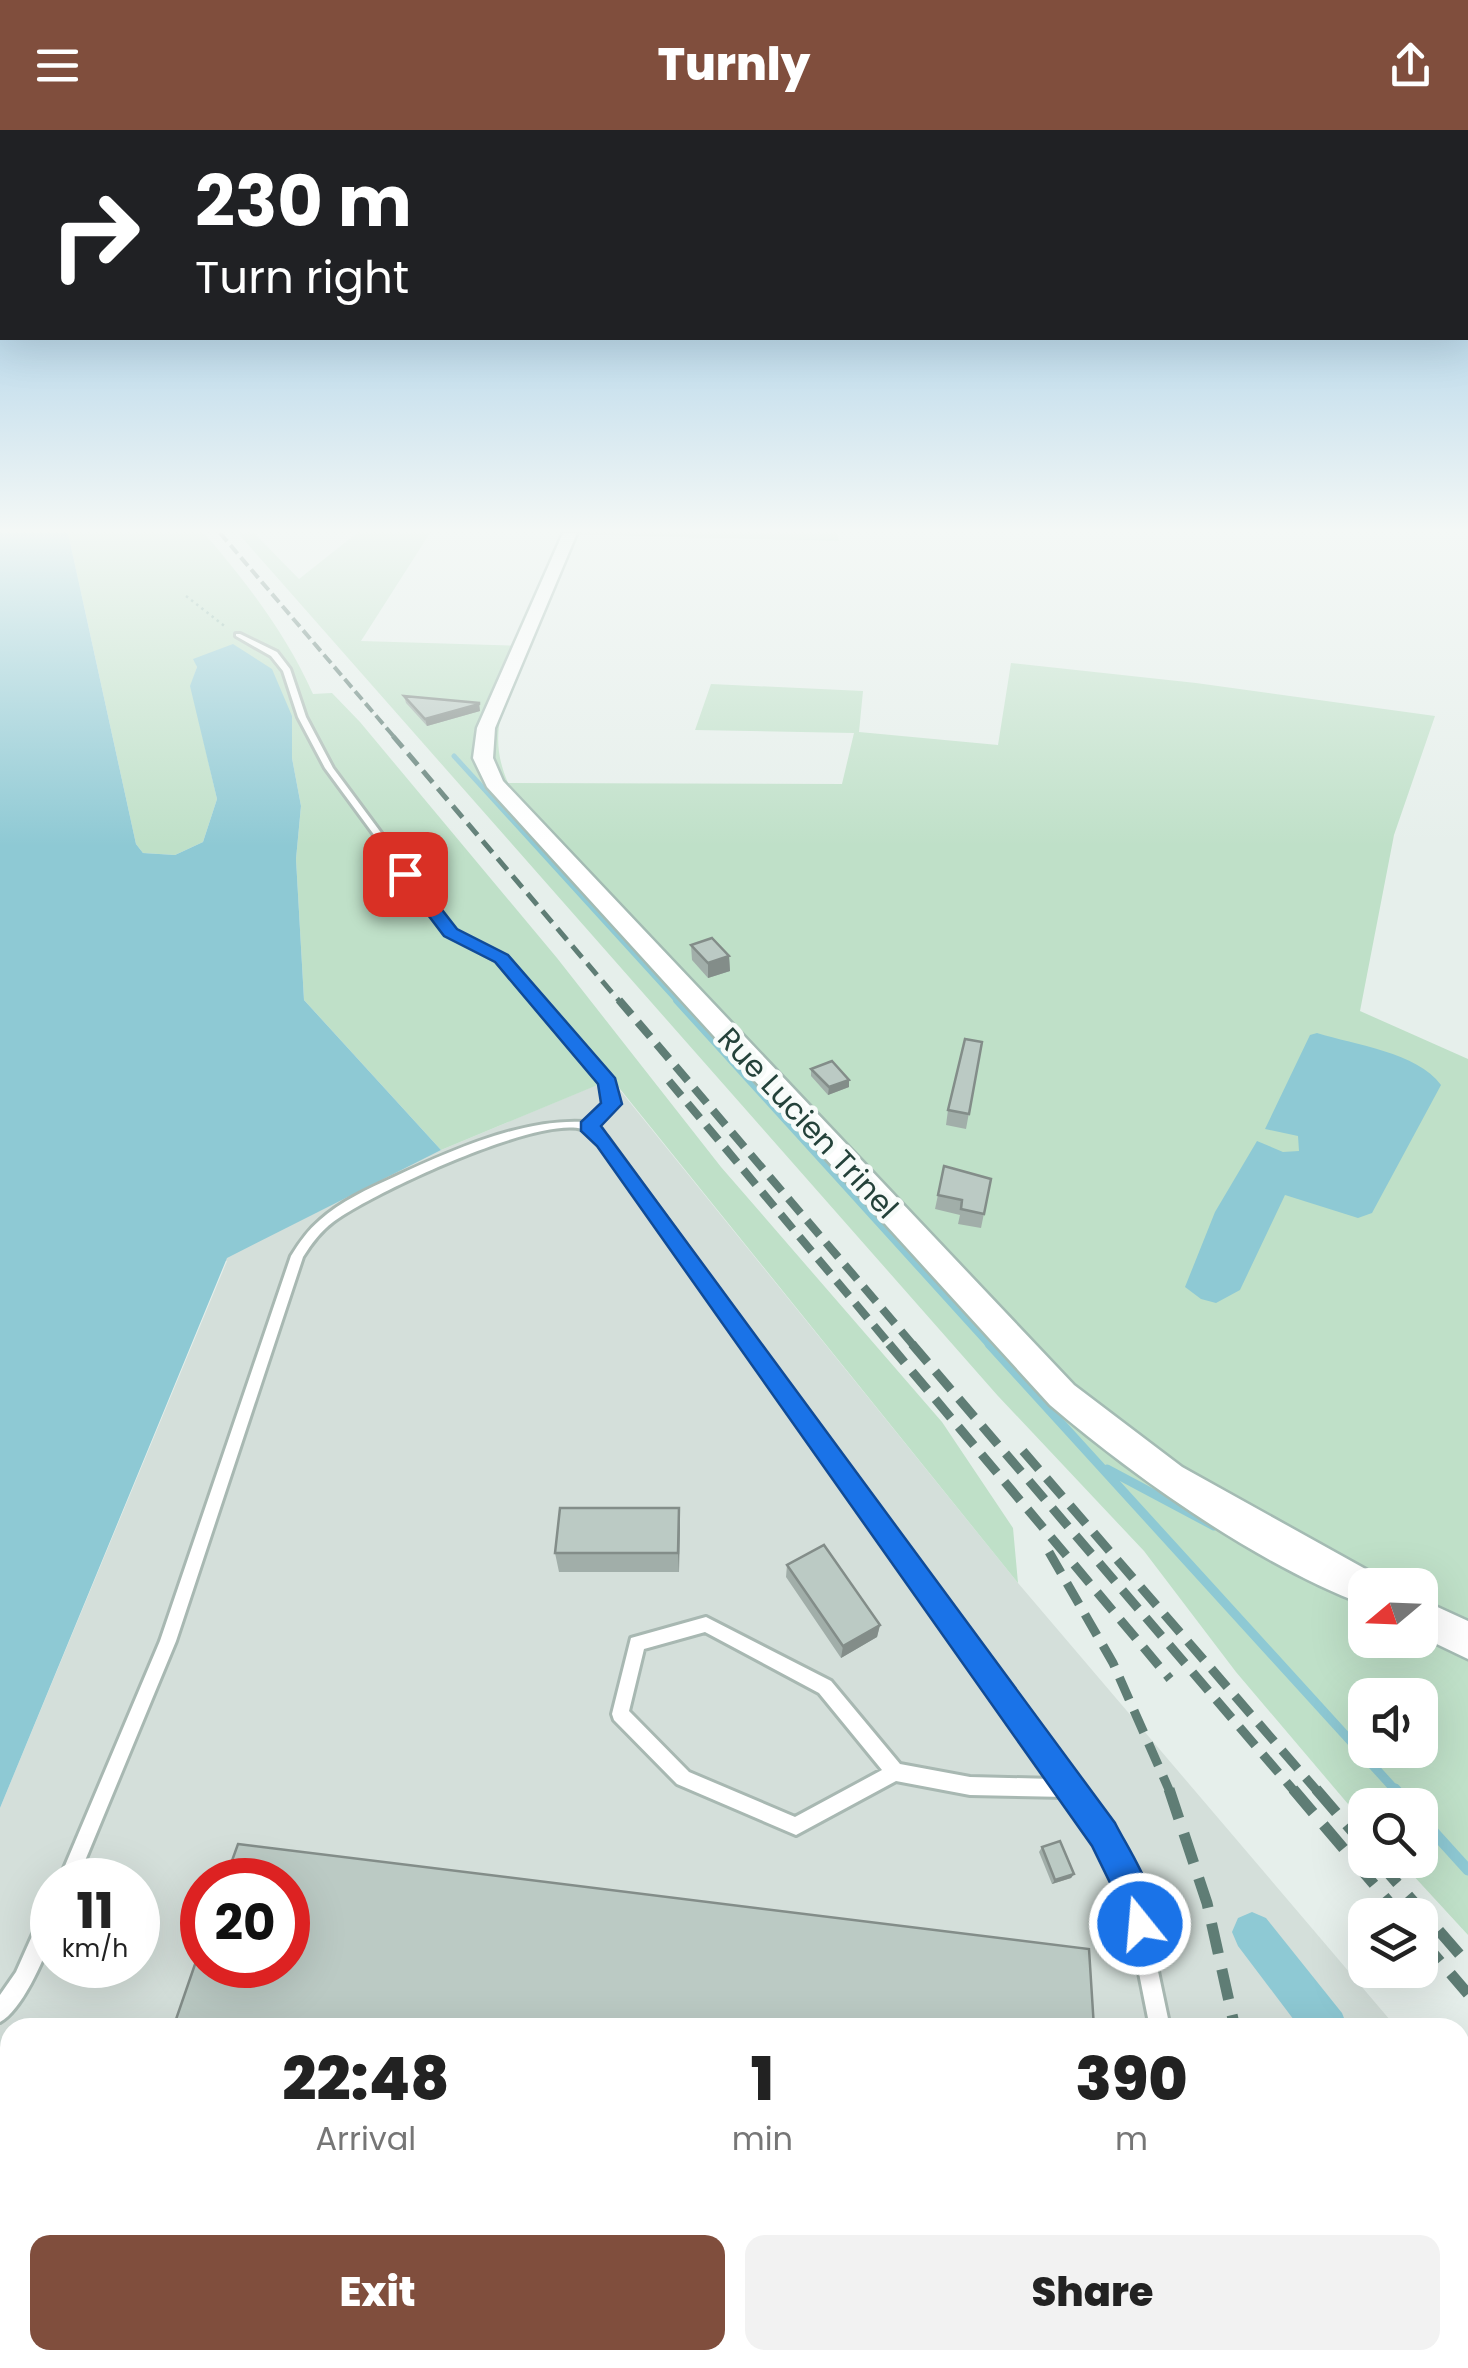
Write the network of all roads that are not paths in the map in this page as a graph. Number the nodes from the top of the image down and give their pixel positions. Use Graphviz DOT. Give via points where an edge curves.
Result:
graph roads {
  1 [pos="243,637"];
  2 [pos="525,637"];
  3 [pos="588,1126"];
  4 [pos="1348,1579"];
  5 [pos="1438,1626"];
  6 [pos="1468,1642"];
  7 [pos="894,1772"];
  8 [pos="1071,1788"];
  9 [pos="77,1858"];
  10 [pos="30,1965"];
  11 [pos="0,2012"];
  12 [pos="1158,2018"];
  1 -- 3 [label="lane" via="274,654 288,671 302,717 329,768 450,932 501,958 608,1083 612,1104"];
  2 -- 4 [label="street, Rue Lucien Trinel" via="486,728 483,758 494,783 1062,1396 1159,1474 1231,1520"];
  3 -- 8 [label="lane"];
  3 -- 9 [label="lane" via="546,1124 460,1155 352,1204 308,1237 168,1642"];
  5 -- 6 [label="street"];
  7 -- 7 [label="lane" via="826,1687 706,1624 637,1643 620,1714 682,1778 796,1826"];
  7 -- 8 [label="lane" via="970,1786"];
  8 -- 12 [label="lane" via="1132,1891"];
  10 -- 11 [label="lane"];
}
